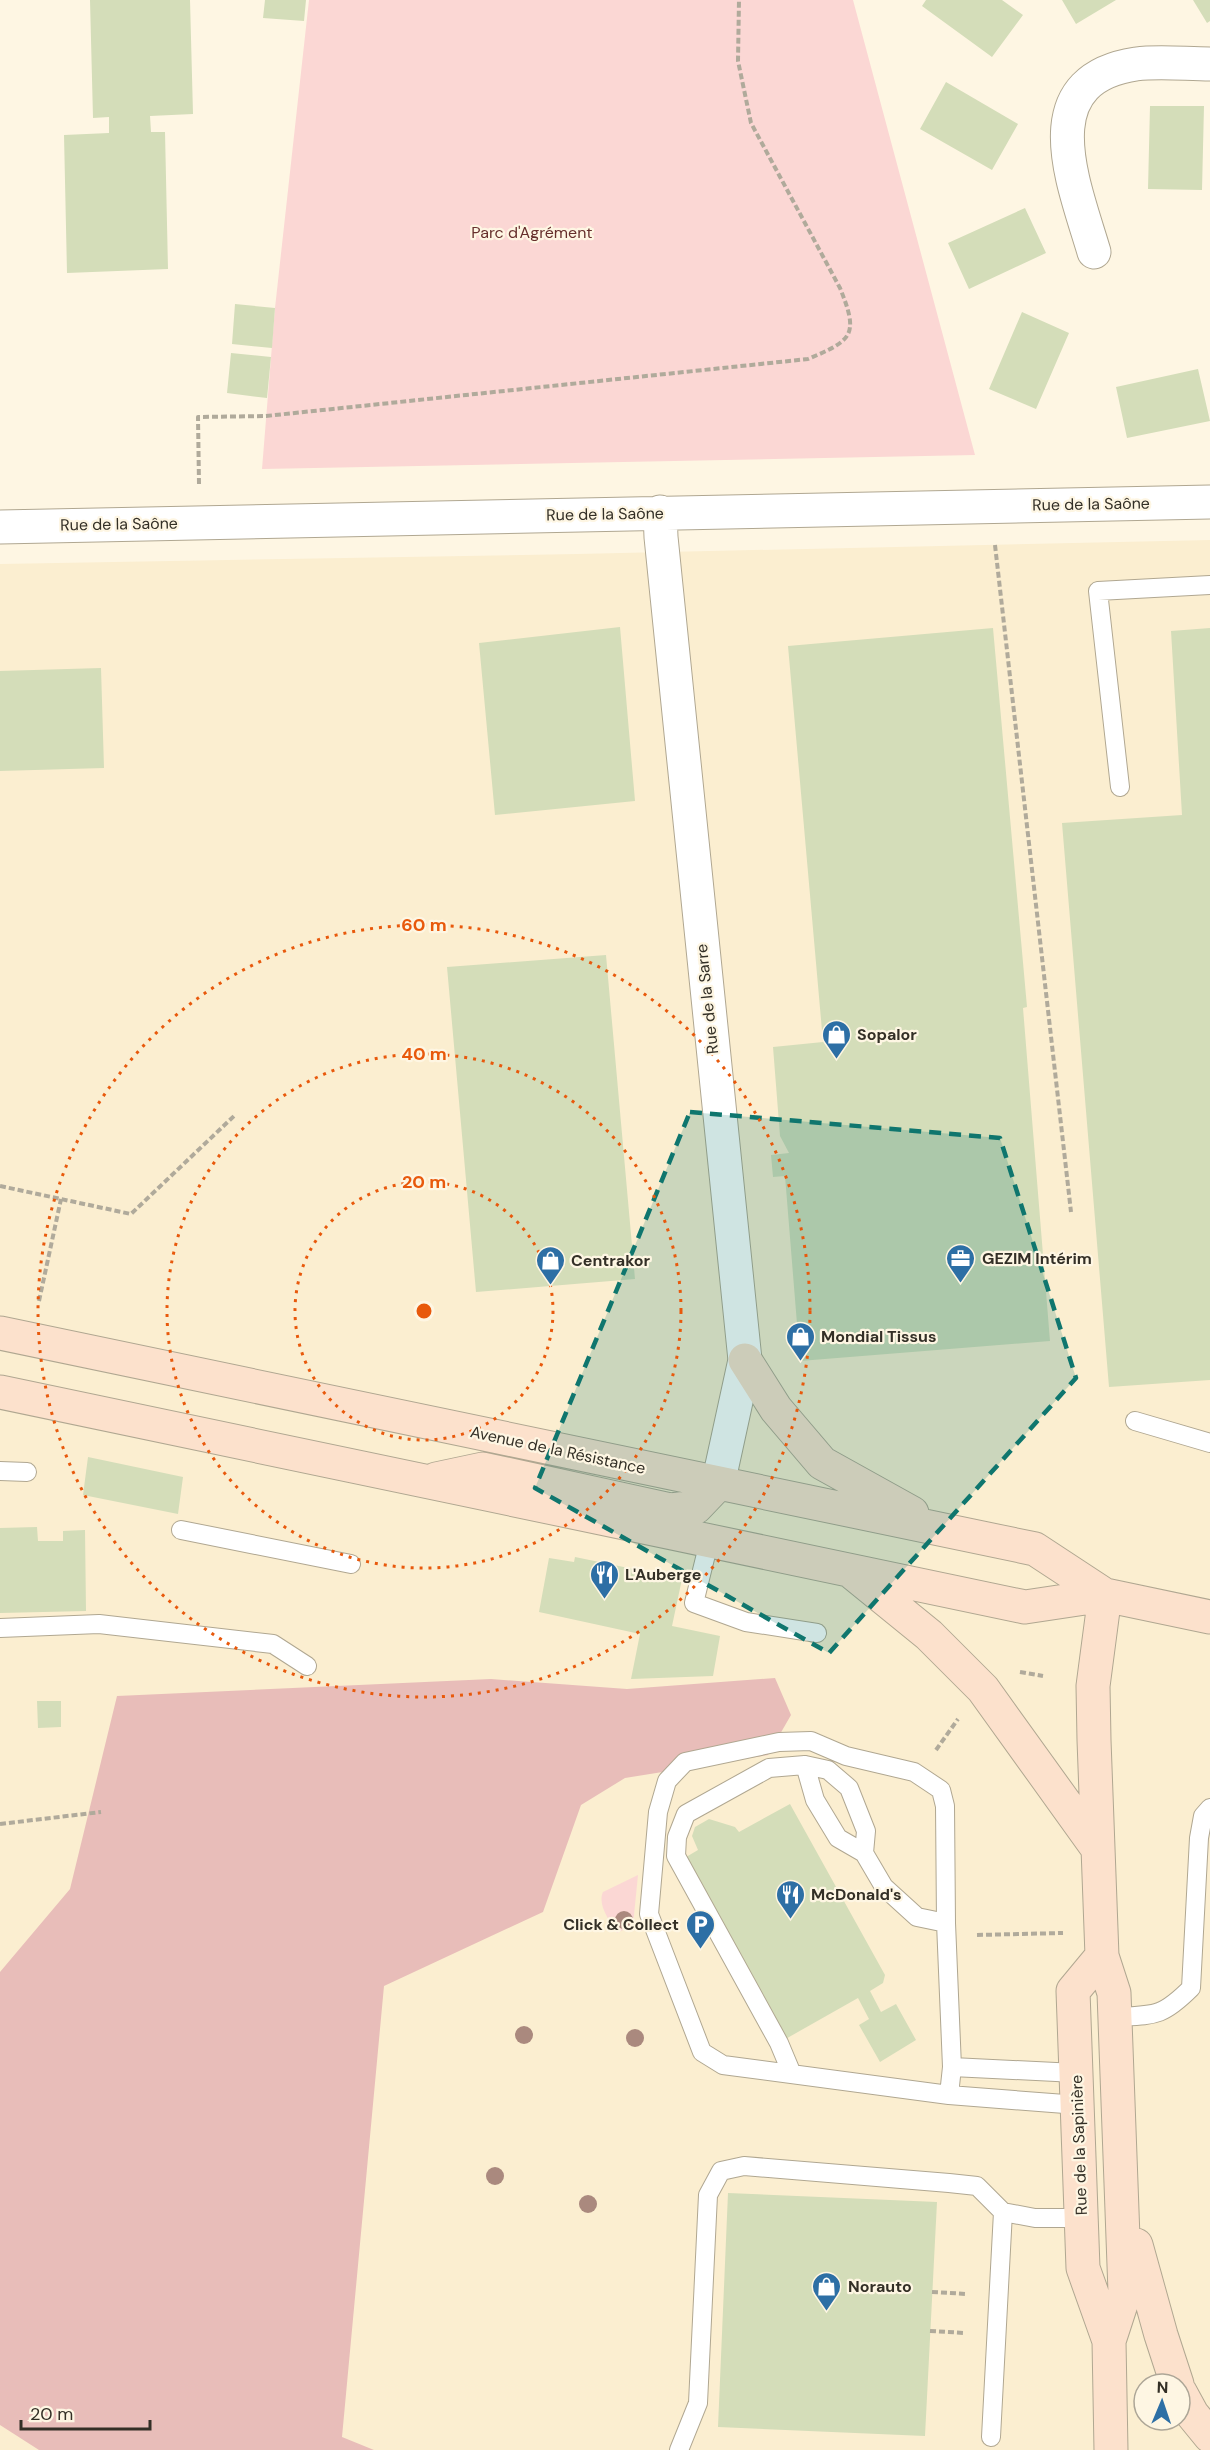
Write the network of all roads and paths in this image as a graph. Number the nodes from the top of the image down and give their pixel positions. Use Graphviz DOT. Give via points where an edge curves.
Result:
graph roads {
  1 [pos="739,0"];
  2 [pos="1210,64"];
  3 [pos="1094,252"];
  4 [pos="199,484"];
  5 [pos="1210,502"];
  6 [pos="990,506"];
  7 [pos="660,512"];
  8 [pos="0,527"];
  9 [pos="1210,585"];
  10 [pos="1120,787"];
  11 [pos="234,1116"];
  12 [pos="0,1186"];
  13 [pos="61,1199"];
  14 [pos="1071,1212"];
  15 [pos="15,1337"];
  16 [pos="745,1360"];
  17 [pos="0,1392"];
  18 [pos="1135,1421"];
  19 [pos="1210,1443"];
  20 [pos="0,1471"];
  21 [pos="27,1472"];
  22 [pos="425,1482"];
  23 [pos="718,1484"];
  24 [pos="940,1529"];
  25 [pos="181,1530"];
  26 [pos="709,1542"];
  27 [pos="351,1564"];
  28 [pos="850,1571"];
  29 [pos="1105,1595"];
  30 [pos="1210,1617"];
  31 [pos="0,1628"];
  32 [pos="818,1634"];
  33 [pos="307,1666"];
  34 [pos="983,1689"];
  35 [pos="805,1765"];
  36 [pos="919,1774"];
  37 [pos="1210,1808"];
  38 [pos="101,1812"];
  39 [pos="0,1824"];
  40 [pos="1098,1849"];
  41 [pos="864,1853"];
  42 [pos="946,1930"];
  43 [pos="1102,1944"];
  44 [pos="1115,2017"];
  45 [pos="952,2067"];
  46 [pos="792,2074"];
  47 [pos="1077,2089"];
  48 [pos="949,2095"];
  49 [pos="1121,2190"];
  50 [pos="1003,2212"];
  51 [pos="1082,2218"];
  52 [pos="930,2331"];
  53 [pos="977,2333"];
  54 [pos="1109,2341"];
  55 [pos="1173,2372"];
  56 [pos="1192,2414"];
  57 [pos="1210,2436"];
  58 [pos="991,2437"];
  59 [pos="680,2450"];
  60 [pos="1111,2450"];
  1 -- 4 [label="path" via="738,61 751,123 840,288 852,316 848,335 833,348 807,359 266,416 198,417"];
  2 -- 3 [label="street" via="1138,64 1100,75 1083,89 1066,125 1066,146"];
  5 -- 6 [label="street, Rue de la Saône"];
  6 -- 7 [label="street, Rue de la Saône"];
  6 -- 14 [label="path"];
  7 -- 8 [label="street, Rue de la Saône"];
  7 -- 16 [label="street, Rue de la Sarre"];
  9 -- 10 [label="lane" via="1098,591"];
  11 -- 13 [label="path" via="131,1214"];
  12 -- 13 [label="path"];
  13 -- 15 [label="path"];
  15 -- 23 [label="main road, Avenue de la Résistance"];
  16 -- 23 [label="street, Rue de la Sarre"];
  16 -- 24 [label="main road" via="776,1409 822,1463"];
  17 -- 22 [label="main road, Avenue de la Résistance"];
  18 -- 19 [label="lane"];
  20 -- 21 [label="lane"];
  22 -- 23 [label="main road" via="483,1469 671,1510 696,1507"];
  22 -- 26 [label="main road, Avenue de la Résistance"];
  23 -- 24 [label="main road, Avenue de la Résistance"];
  24 -- 29 [label="main road, Avenue de la Résistance" via="1035,1549"];
  25 -- 27 [label="lane"];
  26 -- 28 [label="main road, Avenue de la Résistance"];
  26 -- 32 [label="lane" via="694,1603 746,1622"];
  28 -- 29 [label="main road, Avenue de la Résistance" via="1025,1607"];
  28 -- 34 [label="main road" via="929,1635"];
  29 -- 30 [label="main road, Avenue de la Résistance"];
  29 -- 40 [label="main road, Rue de la Sapinière" via="1093,1686"];
  31 -- 33 [label="lane" via="99,1624 273,1644"];
  34 -- 36 [label="path"];
  34 -- 40 [label="main road"];
  35 -- 41 [label="lane" via="815,1800 838,1838"];
  35 -- 41 [label="lane" via="828,1770 849,1788 866,1831"];
  35 -- 46 [label="lane" via="769,1768 686,1814 677,1838 676,1856 779,2043"];
  36 -- 42 [label="lane" via="941,1790 945,1806"];
  36 -- 46 [label="lane" via="846,1756 811,1741 779,1742 685,1762 667,1781 658,1812 649,1914 702,2052 723,2065"];
  37 -- 44 [label="lane" via="1203,1816 1199,1838 1191,1988 1170,2008 1148,2015"];
  38 -- 39 [label="path"];
  40 -- 43 [label="main road, Rue de la Sapinière"];
  41 -- 42 [label="lane" via="884,1887 917,1917"];
  42 -- 43 [label="path"];
  42 -- 45 [label="lane"];
  43 -- 44 [label="main road, Rue de la Sapinière" via="1114,1993"];
  43 -- 47 [label="main road, Rue de la Sapinière" via="1073,1991"];
  44 -- 49 [label="main road, Rue de la Sapinière"];
  45 -- 47 [label="lane"];
  45 -- 48 [label="lane"];
  46 -- 48 [label="lane"];
  47 -- 48 [label="lane"];
  47 -- 51 [label="main road, Rue de la Sapinière"];
  49 -- 54 [label="main road, Rue de la Sapinière" via="1125,2292"];
  49 -- 55 [label="main road"];
  50 -- 51 [label="lane" via="1035,2218"];
  50 -- 58 [label="lane"];
  50 -- 59 [label="lane" via="977,2186 744,2166 721,2171 708,2195 698,2403"];
  51 -- 54 [label="main road, Rue de la Sapinière" via="1083,2268"];
  52 -- 53 [label="path"];
  54 -- 60 [label="main road, Rue de la Sapinière"];
  56 -- 57 [label="main road"];
}
